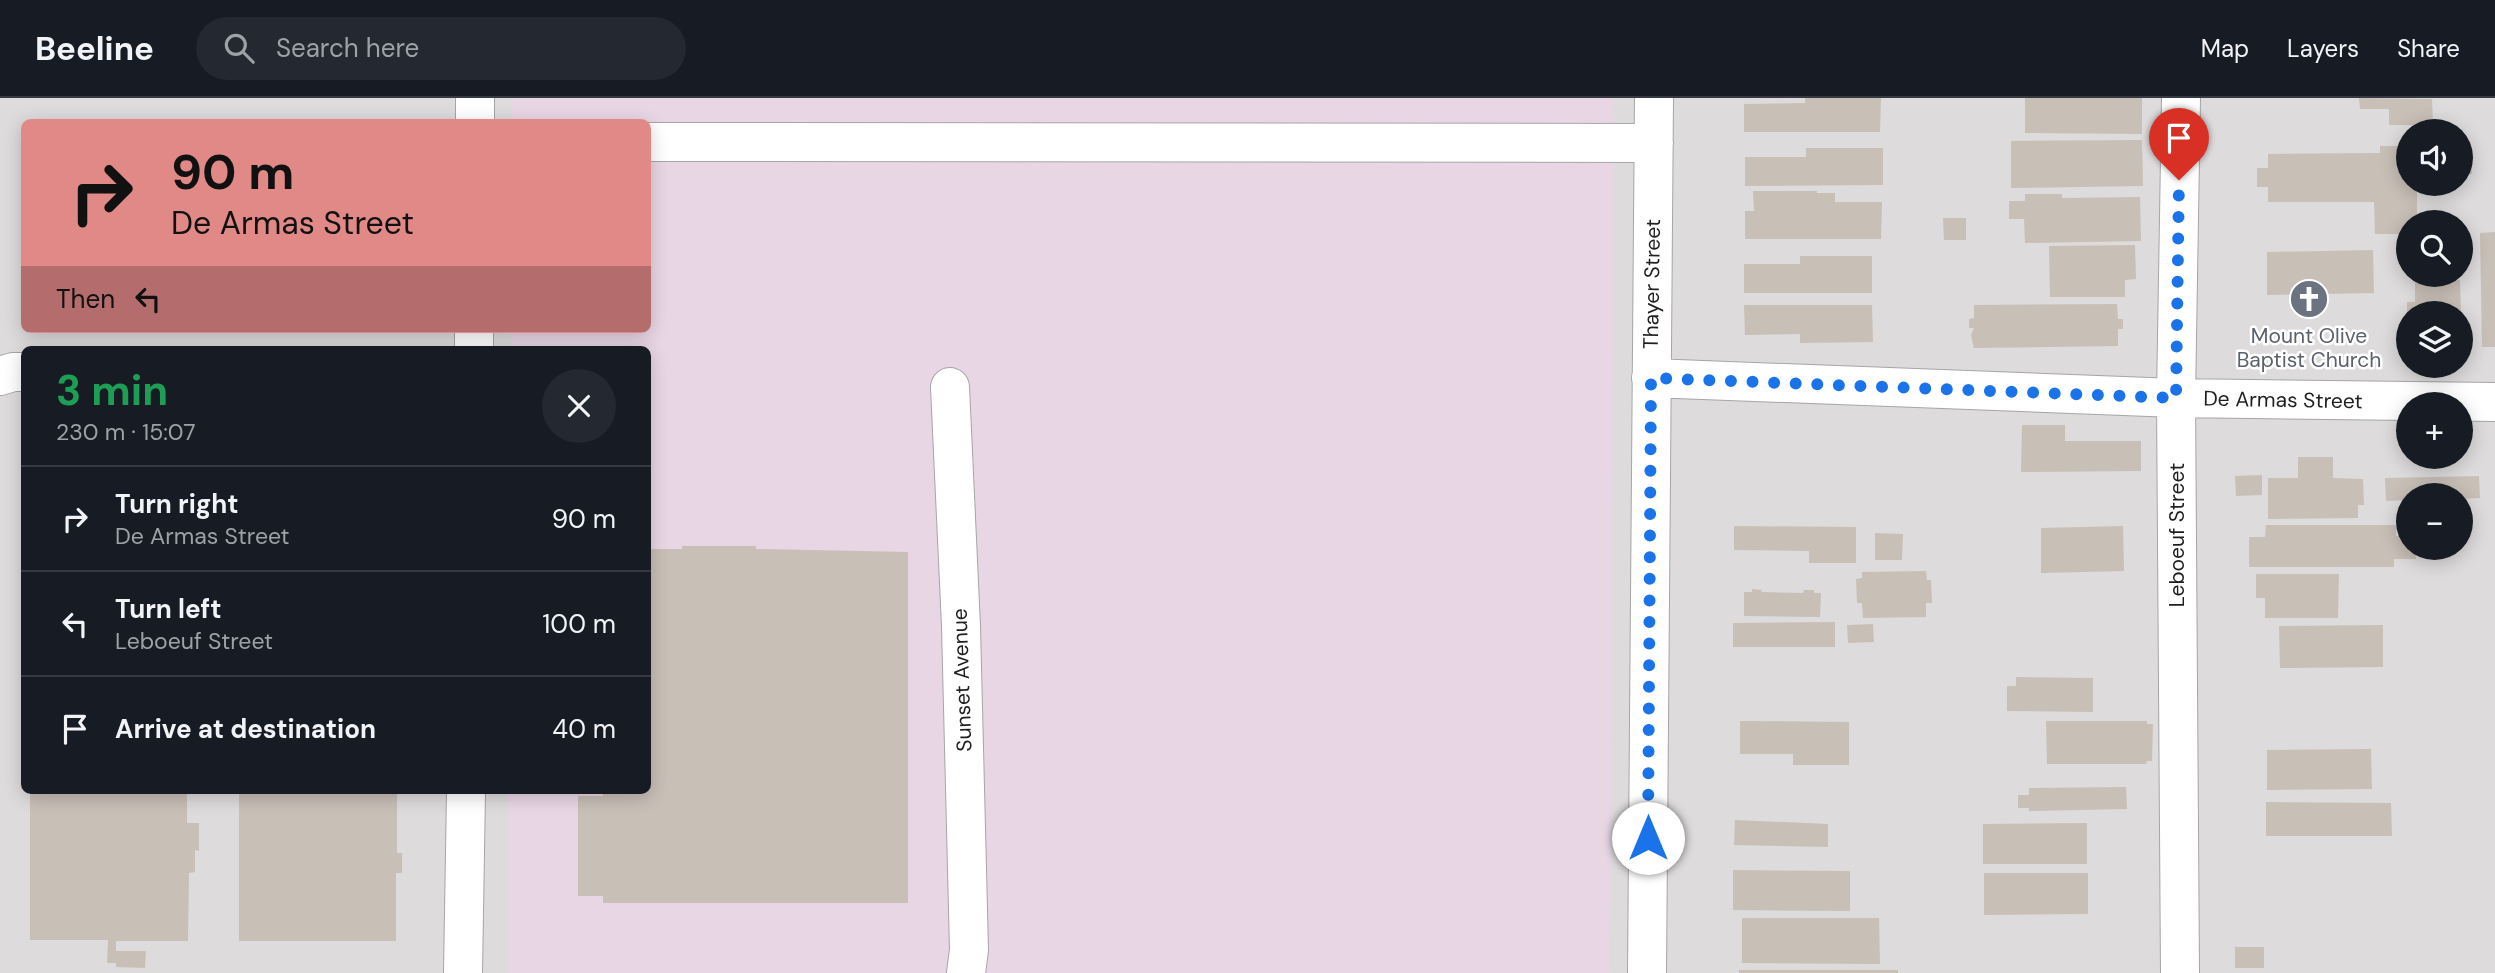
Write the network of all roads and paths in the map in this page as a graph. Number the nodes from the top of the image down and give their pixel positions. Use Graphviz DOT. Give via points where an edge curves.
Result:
graph roads {
  1 [pos="475,98"];
  2 [pos="1654,98"];
  3 [pos="2181,98"];
  4 [pos="475,119"];
  5 [pos="651,142"];
  6 [pos="1654,143"];
  7 [pos="21,372"];
  8 [pos="0,376"];
  9 [pos="1651,378"];
  10 [pos="950,387"];
  11 [pos="2176,398"];
  12 [pos="2495,402"];
  13 [pos="466,794"];
  14 [pos="463,973"];
  15 [pos="966,973"];
  16 [pos="1647,973"];
  17 [pos="2180,973"];
  1 -- 4 [label="street"];
  2 -- 6 [label="street, Thayer Street"];
  3 -- 11 [label="street, Leboeuf Street"];
  5 -- 6 [label="street"];
  6 -- 9 [label="street, Thayer Street"];
  7 -- 8 [label="street"];
  9 -- 11 [label="street, De Armas Street"];
  9 -- 16 [label="street, Thayer Street"];
  10 -- 15 [label="street, Sunset Avenue" via="961,626"];
  11 -- 12 [label="street, De Armas Street"];
  11 -- 17 [label="street, Leboeuf Street"];
  13 -- 14 [label="street"];
}
